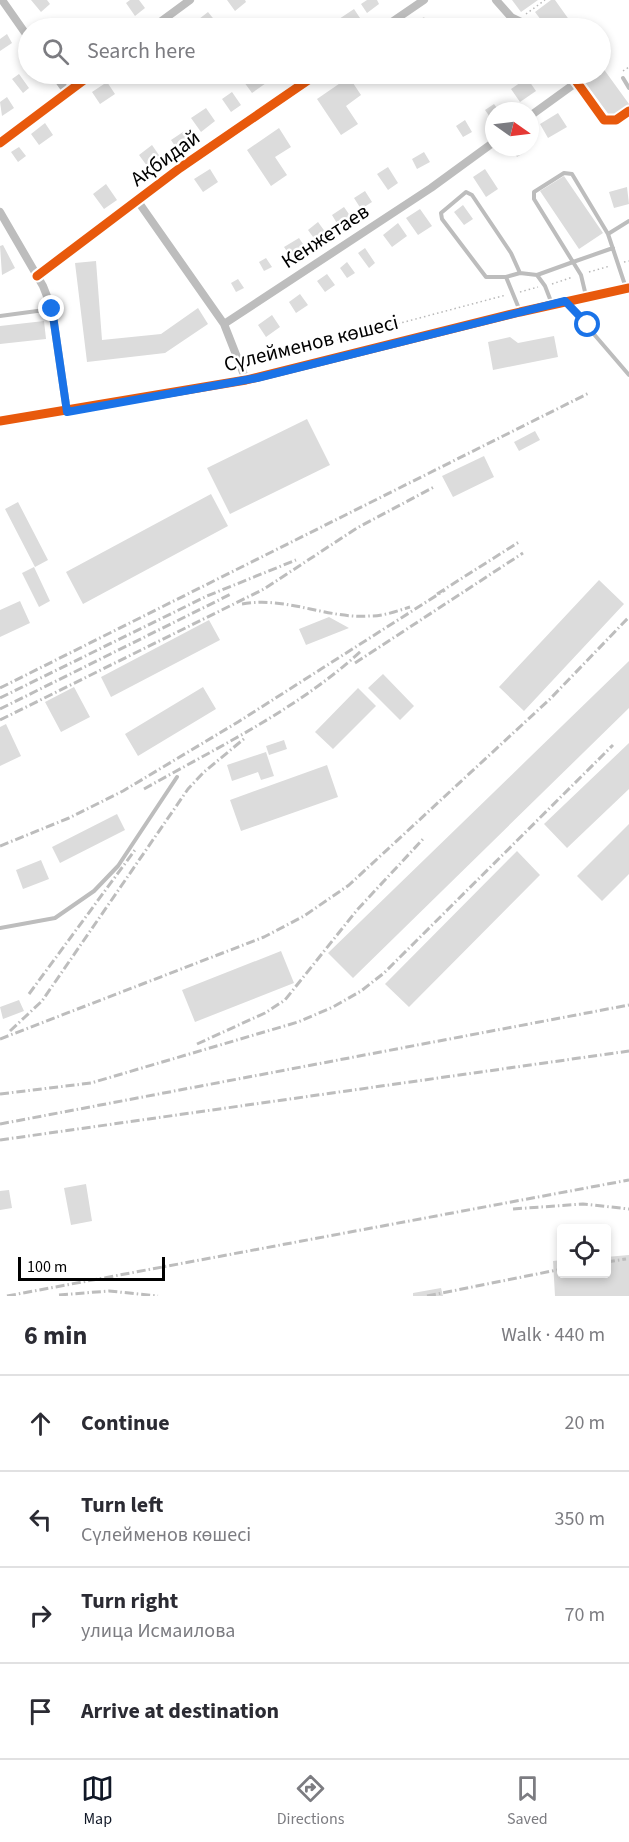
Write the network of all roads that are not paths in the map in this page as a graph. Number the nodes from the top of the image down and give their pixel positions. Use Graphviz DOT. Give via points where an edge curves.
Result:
graph roads {
  1 [pos="190,0"];
  2 [pos="424,0"];
  3 [pos="496,0"];
  4 [pos="6,2"];
  5 [pos="166,18"];
  6 [pos="398,18"];
  7 [pos="515,18"];
  8 [pos="18,21"];
  9 [pos="623,78"];
  10 [pos="61,84"];
  11 [pos="78,84"];
  12 [pos="303,84"];
  13 [pos="574,84"];
  14 [pos="578,84"];
  15 [pos="629,88"];
  16 [pos="67,92"];
  17 [pos="539,109"];
  18 [pos="629,111"];
  19 [pos="0,143"];
  20 [pos="485,149"];
  21 [pos="137,200"];
  22 [pos="0,212"];
  23 [pos="629,221"];
  24 [pos="608,234"];
  25 [pos="613,248"];
  26 [pos="573,262"];
  27 [pos="520,273"];
  28 [pos="537,275"];
  29 [pos="37,276"];
  30 [pos="506,277"];
  31 [pos="628,288"];
  32 [pos="586,297"];
  33 [pos="565,301"];
  34 [pos="552,305"];
  35 [pos="52,309"];
  36 [pos="520,312"];
  37 [pos="0,315"];
  38 [pos="224,324"];
  39 [pos="629,375"];
  40 [pos="246,380"];
  41 [pos="67,412"];
  42 [pos="0,421"];
  43 [pos="177,777"];
  44 [pos="0,928"];
  1 -- 5 [label="street"];
  2 -- 6 [label="street"];
  3 -- 7 [label="street" via="504,12"];
  4 -- 8 [label="street"];
  9 -- 15 [label="lane"];
  10 -- 16 [label="street"];
  11 -- 16 [label="street"];
  12 -- 21 [label="street, Ақбидай"];
  13 -- 17 [label="street"];
  14 -- 18 [label="street" via="604,120 616,120"];
  16 -- 19 [label="street"];
  20 -- 38 [label="street, Кенжетаев"];
  21 -- 29 [label="street, Ақбидай"];
  21 -- 38 [label="street"];
  22 -- 29 [label="street"];
  23 -- 24 [label="lane"];
  24 -- 25 [label="lane"];
  24 -- 26 [label="lane" via="572,174 564,172 534,192 534,199"];
  25 -- 26 [label="lane"];
  25 -- 31 [label="lane"];
  26 -- 28 [label="lane"];
  26 -- 32 [label="lane"];
  27 -- 28 [label="lane"];
  27 -- 30 [label="lane"];
  27 -- 30 [label="lane" via="512,253 466,192 441,213 442,219 486,277"];
  28 -- 34 [label="lane"];
  29 -- 35 [label="street"];
  30 -- 36 [label="lane"];
  31 -- 32 [label="street, Сүлейменов көшесі"];
  32 -- 33 [label="street, Сүлейменов көшесі"];
  33 -- 34 [label="street, Сүлейменов көшесі"];
  33 -- 39 [label="lane"];
  34 -- 36 [label="street, Сүлейменов көшесі"];
  35 -- 37 [label="lane"];
  35 -- 41 [label="street"];
  36 -- 40 [label="street, Сүлейменов көшесі"];
  38 -- 40 [label="street"];
  40 -- 41 [label="street, Сүлейменов көшесі"];
  41 -- 42 [label="street, Сүлейменов көшесі"];
  43 -- 44 [label="lane" via="118,866 94,891 55,918"];
}
